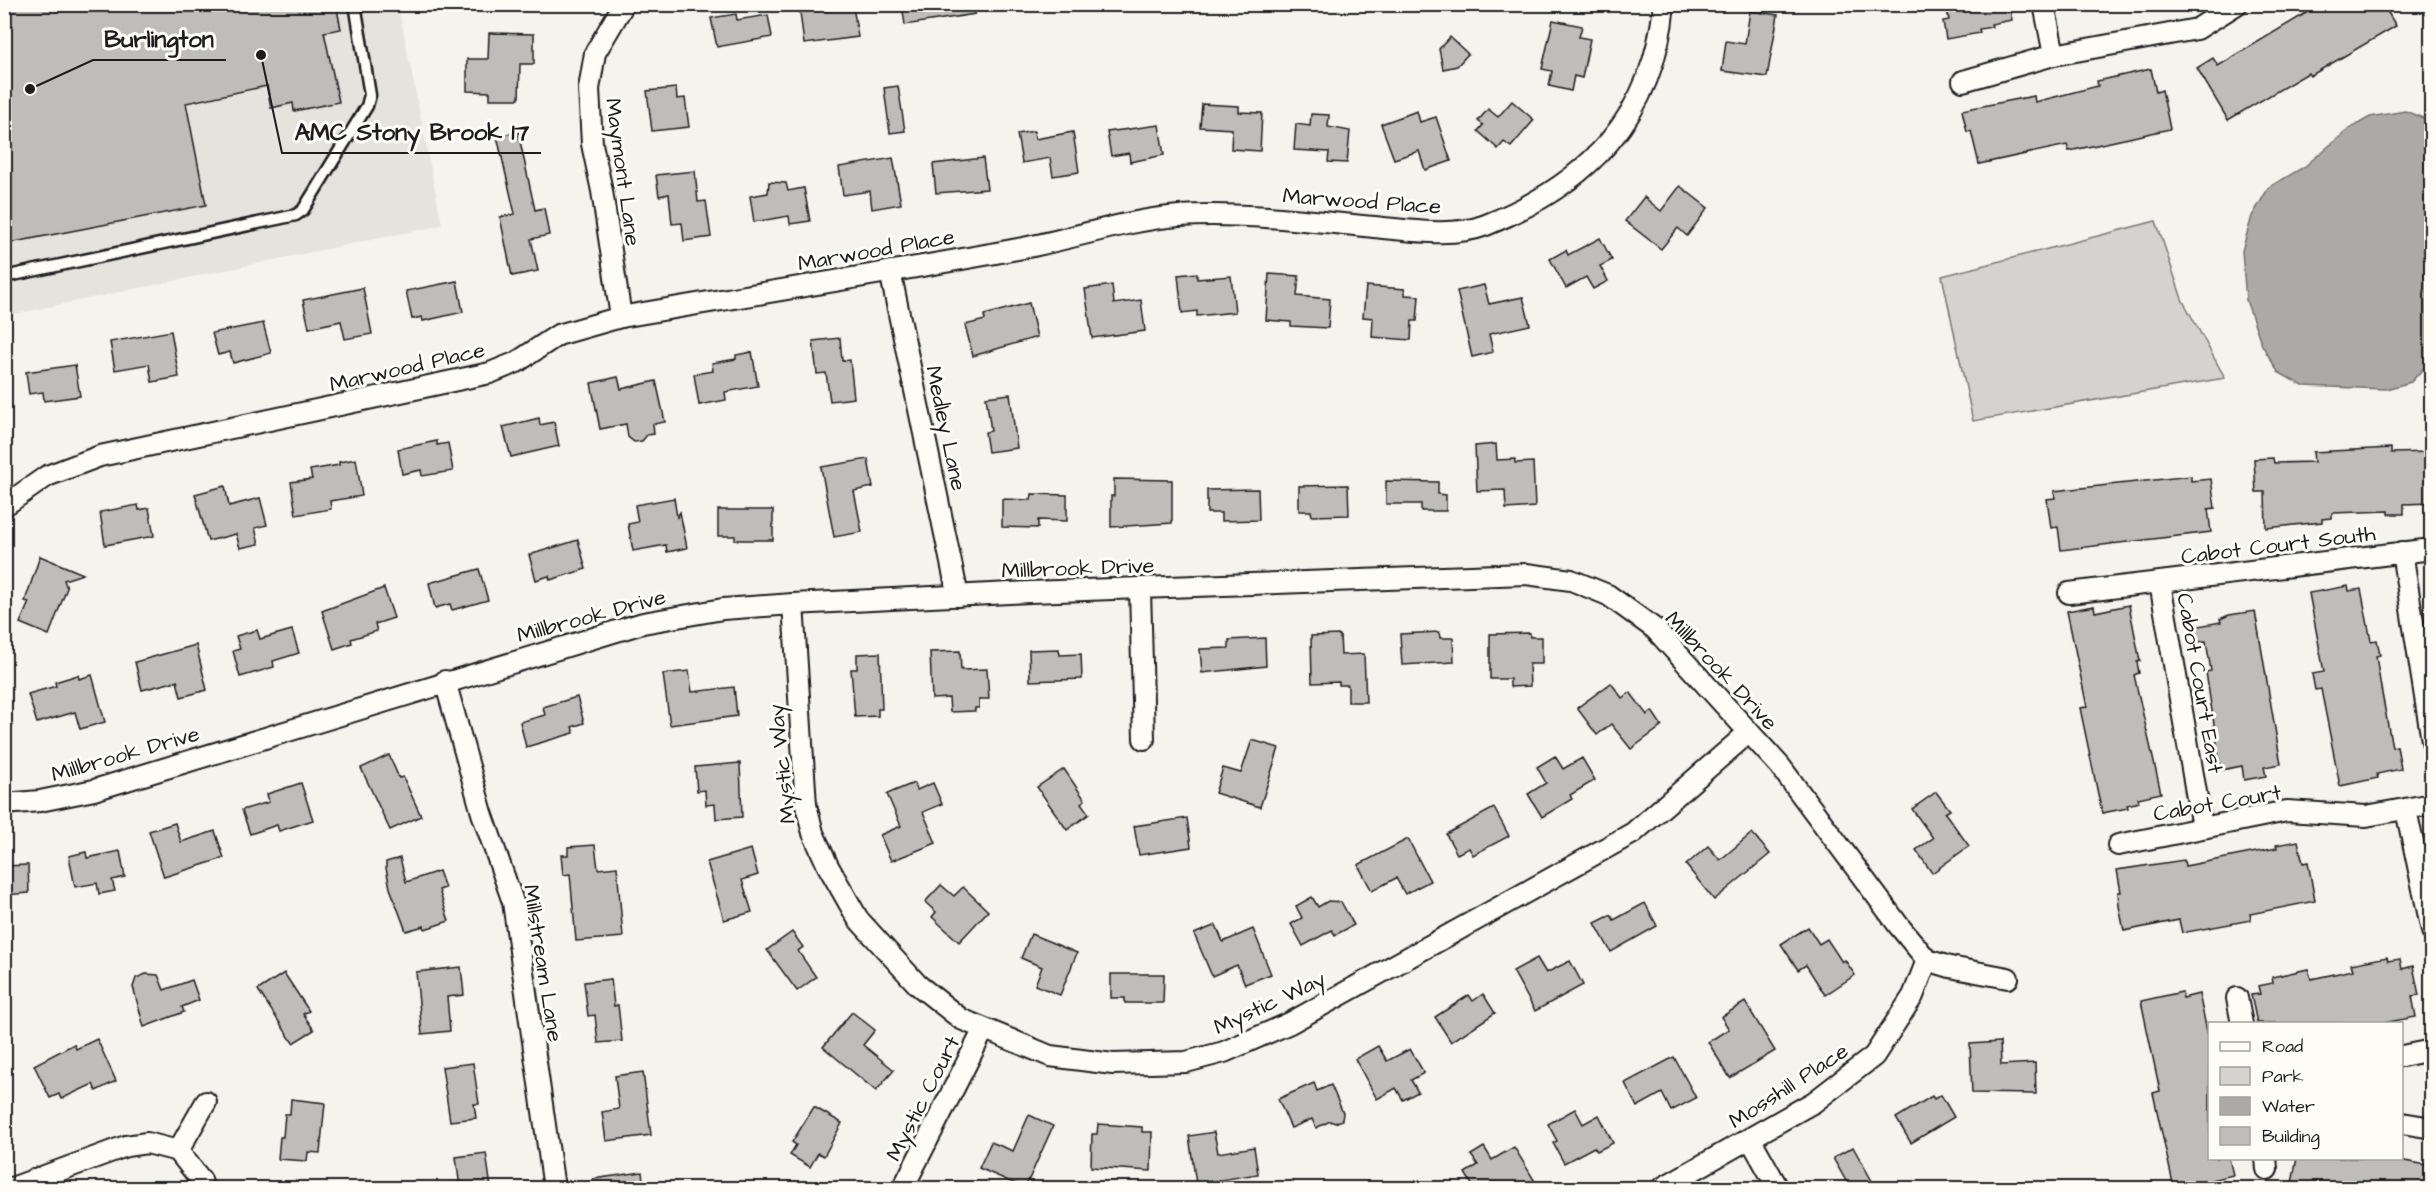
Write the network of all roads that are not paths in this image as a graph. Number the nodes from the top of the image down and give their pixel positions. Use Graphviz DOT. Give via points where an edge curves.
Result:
graph roads {
  1 [pos="355,4"];
  2 [pos="624,4"];
  3 [pos="1664,4"];
  4 [pos="2044,4"];
  5 [pos="2237,4"];
  6 [pos="2054,55"];
  7 [pos="1963,81"];
  8 [pos="890,271"];
  9 [pos="4,277"];
  10 [pos="621,317"];
  11 [pos="4,506"];
  12 [pos="2432,549"];
  13 [pos="2402,552"];
  14 [pos="2160,583"];
  15 [pos="1140,589"];
  16 [pos="2069,593"];
  17 [pos="958,596"];
  18 [pos="793,604"];
  19 [pos="445,681"];
  20 [pos="1748,733"];
  21 [pos="1144,739"];
  22 [pos="2432,741"];
  23 [pos="4,804"];
  24 [pos="2432,804"];
  25 [pos="2406,810"];
  26 [pos="2202,827"];
  27 [pos="2118,845"];
  28 [pos="2432,931"];
  29 [pos="1927,960"];
  30 [pos="2008,978"];
  31 [pos="2236,998"];
  32 [pos="2242,1022"];
  33 [pos="984,1029"];
  34 [pos="2432,1050"];
  35 [pos="2403,1056"];
  36 [pos="206,1102"];
  37 [pos="2403,1123"];
  38 [pos="2432,1128"];
  39 [pos="1751,1140"];
  40 [pos="178,1151"];
  41 [pos="12,1188"];
  42 [pos="203,1188"];
  43 [pos="554,1188"];
  44 [pos="903,1188"];
  45 [pos="1662,1188"];
  46 [pos="1778,1188"];
  1 -- 9 [label="lane" via="370,95 303,210 296,215"];
  2 -- 10 [label="street, Maymont Lane" via="595,53 589,89 592,144"];
  3 -- 8 [label="street, Marwood Place" via="1658,45 1641,94 1611,142 1559,188 1482,227 1430,231 1235,215 1179,216"];
  4 -- 6 [label="street"];
  5 -- 6 [label="street" via="2197,29"];
  6 -- 7 [label="street"];
  8 -- 10 [label="street, Marwood Place"];
  8 -- 17 [label="street, Medley Lane"];
  10 -- 11 [label="street, Marwood Place" via="558,335 517,362 490,373 100,456 47,476"];
  12 -- 13 [label="street, Cabot Court South"];
  13 -- 14 [label="street, Cabot Court South"];
  13 -- 22 [label="street"];
  14 -- 16 [label="street, Cabot Court South"];
  14 -- 26 [label="street, Cabot Court East"];
  15 -- 17 [label="street, Millbrook Drive"];
  15 -- 20 [label="street, Millbrook Drive" via="1526,574 1571,580 1608,595 1654,629"];
  15 -- 21 [label="street"];
  17 -- 18 [label="street, Millbrook Drive"];
  18 -- 19 [label="street, Millbrook Drive" via="723,609 643,623"];
  18 -- 33 [label="street, Mystic Way" via="806,805 828,867 858,918 918,985 961,1019"];
  19 -- 23 [label="street, Millbrook Drive" via="94,790"];
  19 -- 43 [label="street, Millstream Lane" via="482,813 513,902"];
  20 -- 29 [label="street, Millbrook Drive" via="1780,766"];
  20 -- 33 [label="street, Mystic Way" via="1633,833 1290,1023 1224,1052 1186,1062 1113,1064 1050,1056"];
  24 -- 25 [label="street, Cabot Court"];
  25 -- 26 [label="street, Cabot Court" via="2366,816 2287,811"];
  25 -- 28 [label="street"];
  26 -- 27 [label="street, Cabot Court"];
  29 -- 30 [label="street"];
  29 -- 39 [label="street, Mosshill Place" via="1913,996 1874,1056 1814,1102"];
  31 -- 32 [label="street"];
  33 -- 44 [label="street, Mystic Court"];
  34 -- 35 [label="street"];
  36 -- 40 [label="street"];
  37 -- 38 [label="street"];
  39 -- 45 [label="street, Mosshill Place"];
  39 -- 46 [label="street"];
  40 -- 41 [label="street" via="147,1143 126,1146"];
  40 -- 42 [label="street"];
}
